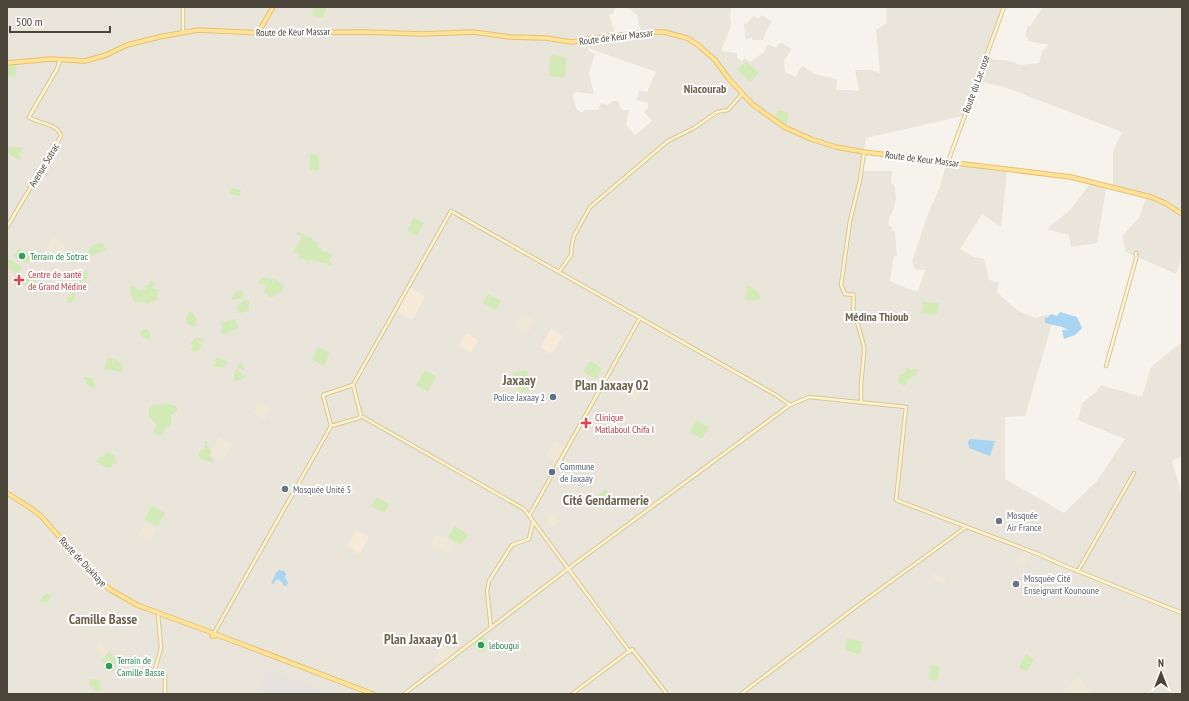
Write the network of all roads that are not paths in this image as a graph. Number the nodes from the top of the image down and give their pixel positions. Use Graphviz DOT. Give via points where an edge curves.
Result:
graph roads {
  1 [pos="183,7"];
  2 [pos="273,7"];
  3 [pos="1004,7"];
  4 [pos="183,32"];
  5 [pos="258,33"];
  6 [pos="60,60"];
  7 [pos="7,63"];
  8 [pos="742,94"];
  9 [pos="864,152"];
  10 [pos="948,162"];
  11 [pos="1182,214"];
  12 [pos="7,227"];
  13 [pos="1136,253"];
  14 [pos="559,272"];
  15 [pos="640,318"];
  16 [pos="1106,366"];
  17 [pos="353,386"];
  18 [pos="861,402"];
  19 [pos="790,405"];
  20 [pos="361,416"];
  21 [pos="331,426"];
  22 [pos="1134,473"];
  23 [pos="7,494"];
  24 [pos="531,519"];
  25 [pos="966,526"];
  26 [pos="569,569"];
  27 [pos="1078,571"];
  28 [pos="1182,612"];
  29 [pos="158,614"];
  30 [pos="491,628"];
  31 [pos="214,634"];
  32 [pos="630,652"];
  33 [pos="165,694"];
  34 [pos="367,694"];
  35 [pos="372,694"];
  36 [pos="404,694"];
  37 [pos="572,694"];
  38 [pos="667,694"];
  39 [pos="741,694"];
  1 -- 4 [label="street"];
  2 -- 5 [label="main road"];
  3 -- 10 [label="street, Route du Lac rose"];
  4 -- 5 [label="main road, Route de Keur Massar" via="214,30"];
  4 -- 6 [label="main road, Route de Keur Massar" via="127,45 85,62"];
  5 -- 8 [label="main road, Route de Keur Massar" via="473,32 571,42 664,32 687,38 698,45 715,60"];
  6 -- 7 [label="main road, Route de Keur Massar" via="41,59"];
  6 -- 12 [label="street, Avenue Sotrac" via="29,117 60,132 61,136"];
  8 -- 9 [label="main road, Route de Keur Massar" via="759,110 790,130 830,145"];
  8 -- 14 [label="street" via="728,110 717,112 694,128 668,141 590,207 574,236 571,255"];
  9 -- 10 [label="main road, Route de Keur Massar"];
  9 -- 18 [label="street" via="850,221 841,285 845,294 854,294 853,308 864,346"];
  10 -- 11 [label="main road, Route de Keur Massar" via="1076,178 1151,197"];
  13 -- 16 [label="street"];
  14 -- 15 [label="street"];
  14 -- 17 [label="street" via="451,211"];
  15 -- 19 [label="street"];
  15 -- 24 [label="street"];
  17 -- 20 [label="street"];
  17 -- 21 [label="street" via="323,395"];
  18 -- 19 [label="street" via="809,397"];
  18 -- 25 [label="street" via="906,407 896,500"];
  19 -- 26 [label="street"];
  20 -- 21 [label="street"];
  20 -- 24 [label="street" via="518,504"];
  21 -- 31 [label="street"];
  22 -- 27 [label="street"];
  23 -- 29 [label="main road, Route de Diakhaye" via="39,516 106,589 129,603"];
  23 -- 31 [label="main road, Route de Diakhaye" via="40,515 110,590 137,605"];
  24 -- 26 [label="street"];
  24 -- 30 [label="street" via="529,539 512,546 489,581 487,591"];
  25 -- 27 [label="street"];
  25 -- 39 [label="street"];
  26 -- 30 [label="street"];
  26 -- 32 [label="street"];
  27 -- 28 [label="street"];
  29 -- 31 [label="main road, Route de Diakhaye"];
  29 -- 33 [label="street" via="161,648 154,673 165,676"];
  30 -- 36 [label="street"];
  31 -- 34 [label="main road, Route de Diakhaye"];
  31 -- 35 [label="main road, Route de Diakhaye"];
  32 -- 37 [label="street"];
  32 -- 38 [label="street" via="632,649"];
}
